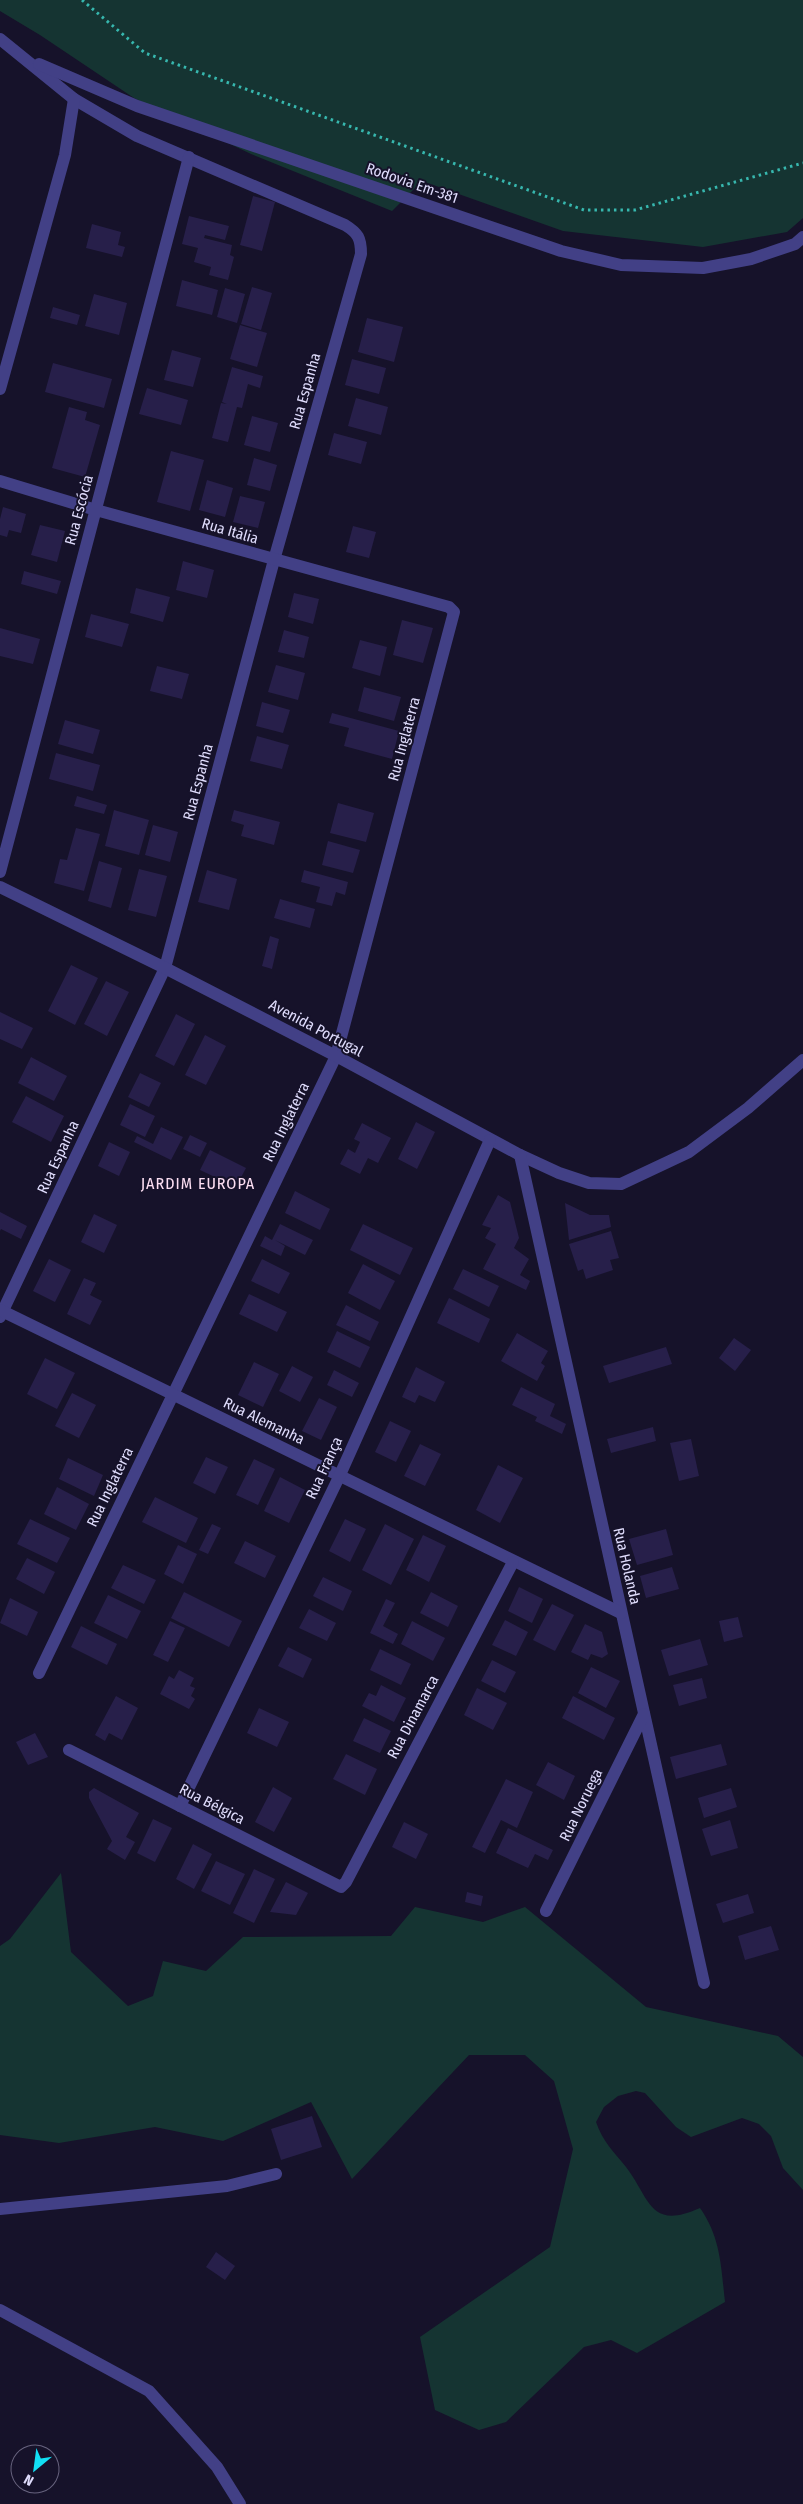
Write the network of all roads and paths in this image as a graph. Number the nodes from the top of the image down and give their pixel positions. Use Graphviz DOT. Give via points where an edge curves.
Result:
graph roads {
  1 [pos="82,0"];
  2 [pos="0,39"];
  3 [pos="21,55"];
  4 [pos="74,99"];
  5 [pos="189,157"];
  6 [pos="803,163"];
  7 [pos="358,233"];
  8 [pos="803,237"];
  9 [pos="0,389"];
  10 [pos="0,481"];
  11 [pos="96,510"];
  12 [pos="274,560"];
  13 [pos="453,609"];
  14 [pos="0,872"];
  15 [pos="0,887"];
  16 [pos="165,968"];
  17 [pos="336,1056"];
  18 [pos="803,1060"];
  19 [pos="490,1140"];
  20 [pos="520,1156"];
  21 [pos="1,1313"];
  22 [pos="172,1394"];
  23 [pos="339,1477"];
  24 [pos="513,1562"];
  25 [pos="621,1613"];
  26 [pos="38,1673"];
  27 [pos="644,1714"];
  28 [pos="69,1750"];
  29 [pos="180,1806"];
  30 [pos="341,1887"];
  31 [pos="546,1910"];
  32 [pos="704,1983"];
  33 [pos="276,2174"];
  34 [pos="0,2209"];
  35 [pos="0,2310"];
  36 [pos="240,2504"];
  1 -- 6 [label="path" via="145,53 584,210 635,210"];
  2 -- 3 [label="street, Rodovia Em-381"];
  3 -- 4 [label="street, Rodovia Em-381"];
  3 -- 8 [label="street, Rodovia Em-381" via="137,106 561,251 621,265 704,268 751,259 795,244"];
  4 -- 5 [label="street, Rodovia Em-381" via="137,136"];
  4 -- 9 [label="street" via="65,155"];
  5 -- 7 [label="street, Rodovia Em-381"];
  5 -- 11 [label="street, Rua Escócia"];
  7 -- 12 [label="street, Rua Espanha" via="361,254"];
  10 -- 11 [label="street, Rua Itália"];
  11 -- 12 [label="street, Rua Itália"];
  11 -- 14 [label="street, Rua Escócia"];
  12 -- 13 [label="street, Rua Itália"];
  12 -- 16 [label="street, Rua Espanha"];
  13 -- 17 [label="street, Rua Inglaterra" via="454,616"];
  15 -- 16 [label="street, Avenida Portugal"];
  16 -- 17 [label="street, Avenida Portugal"];
  16 -- 21 [label="street, Rua Espanha"];
  17 -- 19 [label="street, Avenida Portugal"];
  17 -- 22 [label="street, Rua Inglaterra"];
  18 -- 20 [label="street, Avenida Portugal" via="748,1108 689,1152 621,1184 589,1183"];
  19 -- 20 [label="street, Avenida Portugal"];
  19 -- 23 [label="street, Rua França"];
  20 -- 25 [label="street, Rua Holanda"];
  21 -- 22 [label="street, Rua Alemanha"];
  22 -- 23 [label="street, Rua Alemanha"];
  22 -- 26 [label="street, Rua Inglaterra"];
  23 -- 24 [label="street, Rua Alemanha"];
  23 -- 29 [label="street, Rua França"];
  24 -- 25 [label="street, Rua Alemanha"];
  24 -- 30 [label="street, Rua Dinamarca"];
  25 -- 27 [label="street, Rua Holanda"];
  27 -- 31 [label="street, Rua Noruega"];
  27 -- 32 [label="street, Rua Holanda"];
  28 -- 29 [label="street, Rua Bélgica"];
  29 -- 30 [label="street, Rua Bélgica"];
  33 -- 34 [label="street" via="227,2186"];
  35 -- 36 [label="street" via="149,2391 217,2467"];
}
